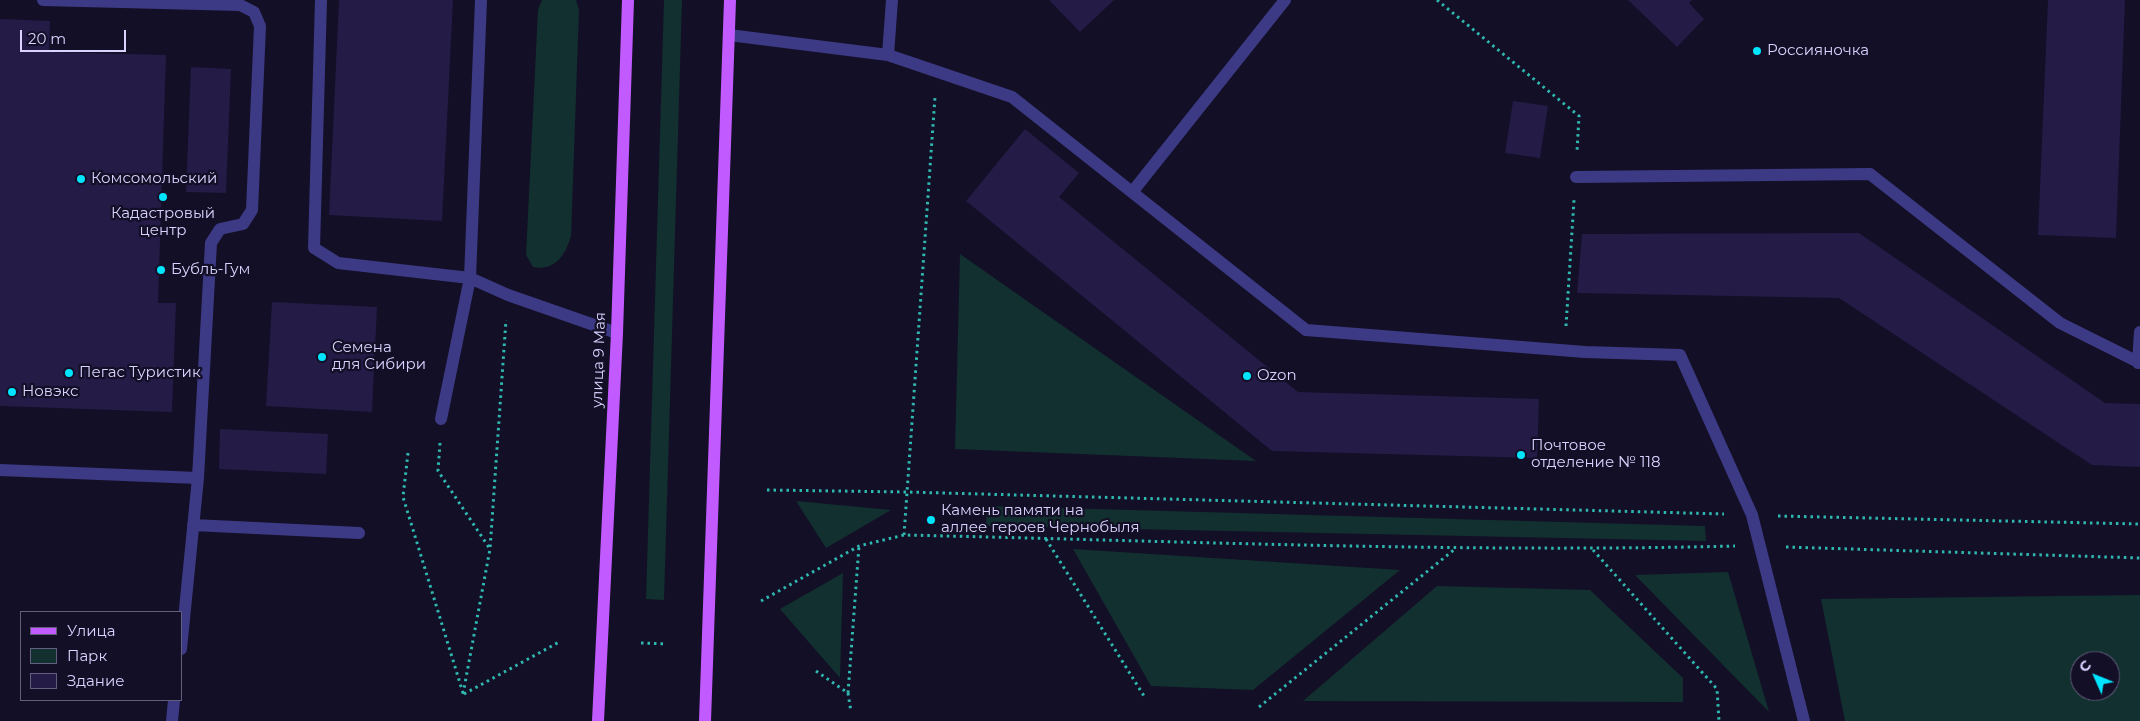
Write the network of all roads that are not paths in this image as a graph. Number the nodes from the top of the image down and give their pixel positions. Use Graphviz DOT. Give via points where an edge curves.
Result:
graph roads {
  1 [pos="43,0"];
  2 [pos="321,0"];
  3 [pos="481,0"];
  4 [pos="628,0"];
  5 [pos="730,0"];
  6 [pos="892,0"];
  7 [pos="1285,0"];
  8 [pos="729,35"];
  9 [pos="888,55"];
  10 [pos="1576,177"];
  11 [pos="1133,191"];
  12 [pos="470,278"];
  13 [pos="2140,332"];
  14 [pos="617,333"];
  15 [pos="2139,363"];
  16 [pos="441,419"];
  17 [pos="0,470"];
  18 [pos="198,478"];
  19 [pos="193,525"];
  20 [pos="359,533"];
  21 [pos="182,639"];
  22 [pos="174,701"];
  23 [pos="172,721"];
  24 [pos="598,721"];
  25 [pos="705,721"];
  26 [pos="1804,721"];
  1 -- 18 [label="lane" via="240,5 254,12 260,26 252,210 243,224 220,230 211,243"];
  2 -- 12 [label="lane" via="314,248 338,262"];
  3 -- 12 [label="lane"];
  4 -- 14 [label="main road, улица 9 Мая"];
  5 -- 8 [label="main road"];
  6 -- 9 [label="lane"];
  7 -- 11 [label="lane"];
  8 -- 9 [label="lane"];
  8 -- 25 [label="main road"];
  9 -- 11 [label="lane" via="1012,97"];
  10 -- 15 [label="lane" via="1870,174 2060,323"];
  11 -- 26 [label="lane" via="1306,330 1565,350 1680,355 1752,515"];
  12 -- 14 [label="lane" via="508,295"];
  12 -- 16 [label="lane"];
  13 -- 15 [label="lane"];
  14 -- 24 [label="main road, улица 9 Мая"];
  17 -- 18 [label="lane"];
  18 -- 19 [label="lane"];
  19 -- 20 [label="lane"];
  19 -- 21 [label="lane"];
  22 -- 23 [label="lane"];
}
